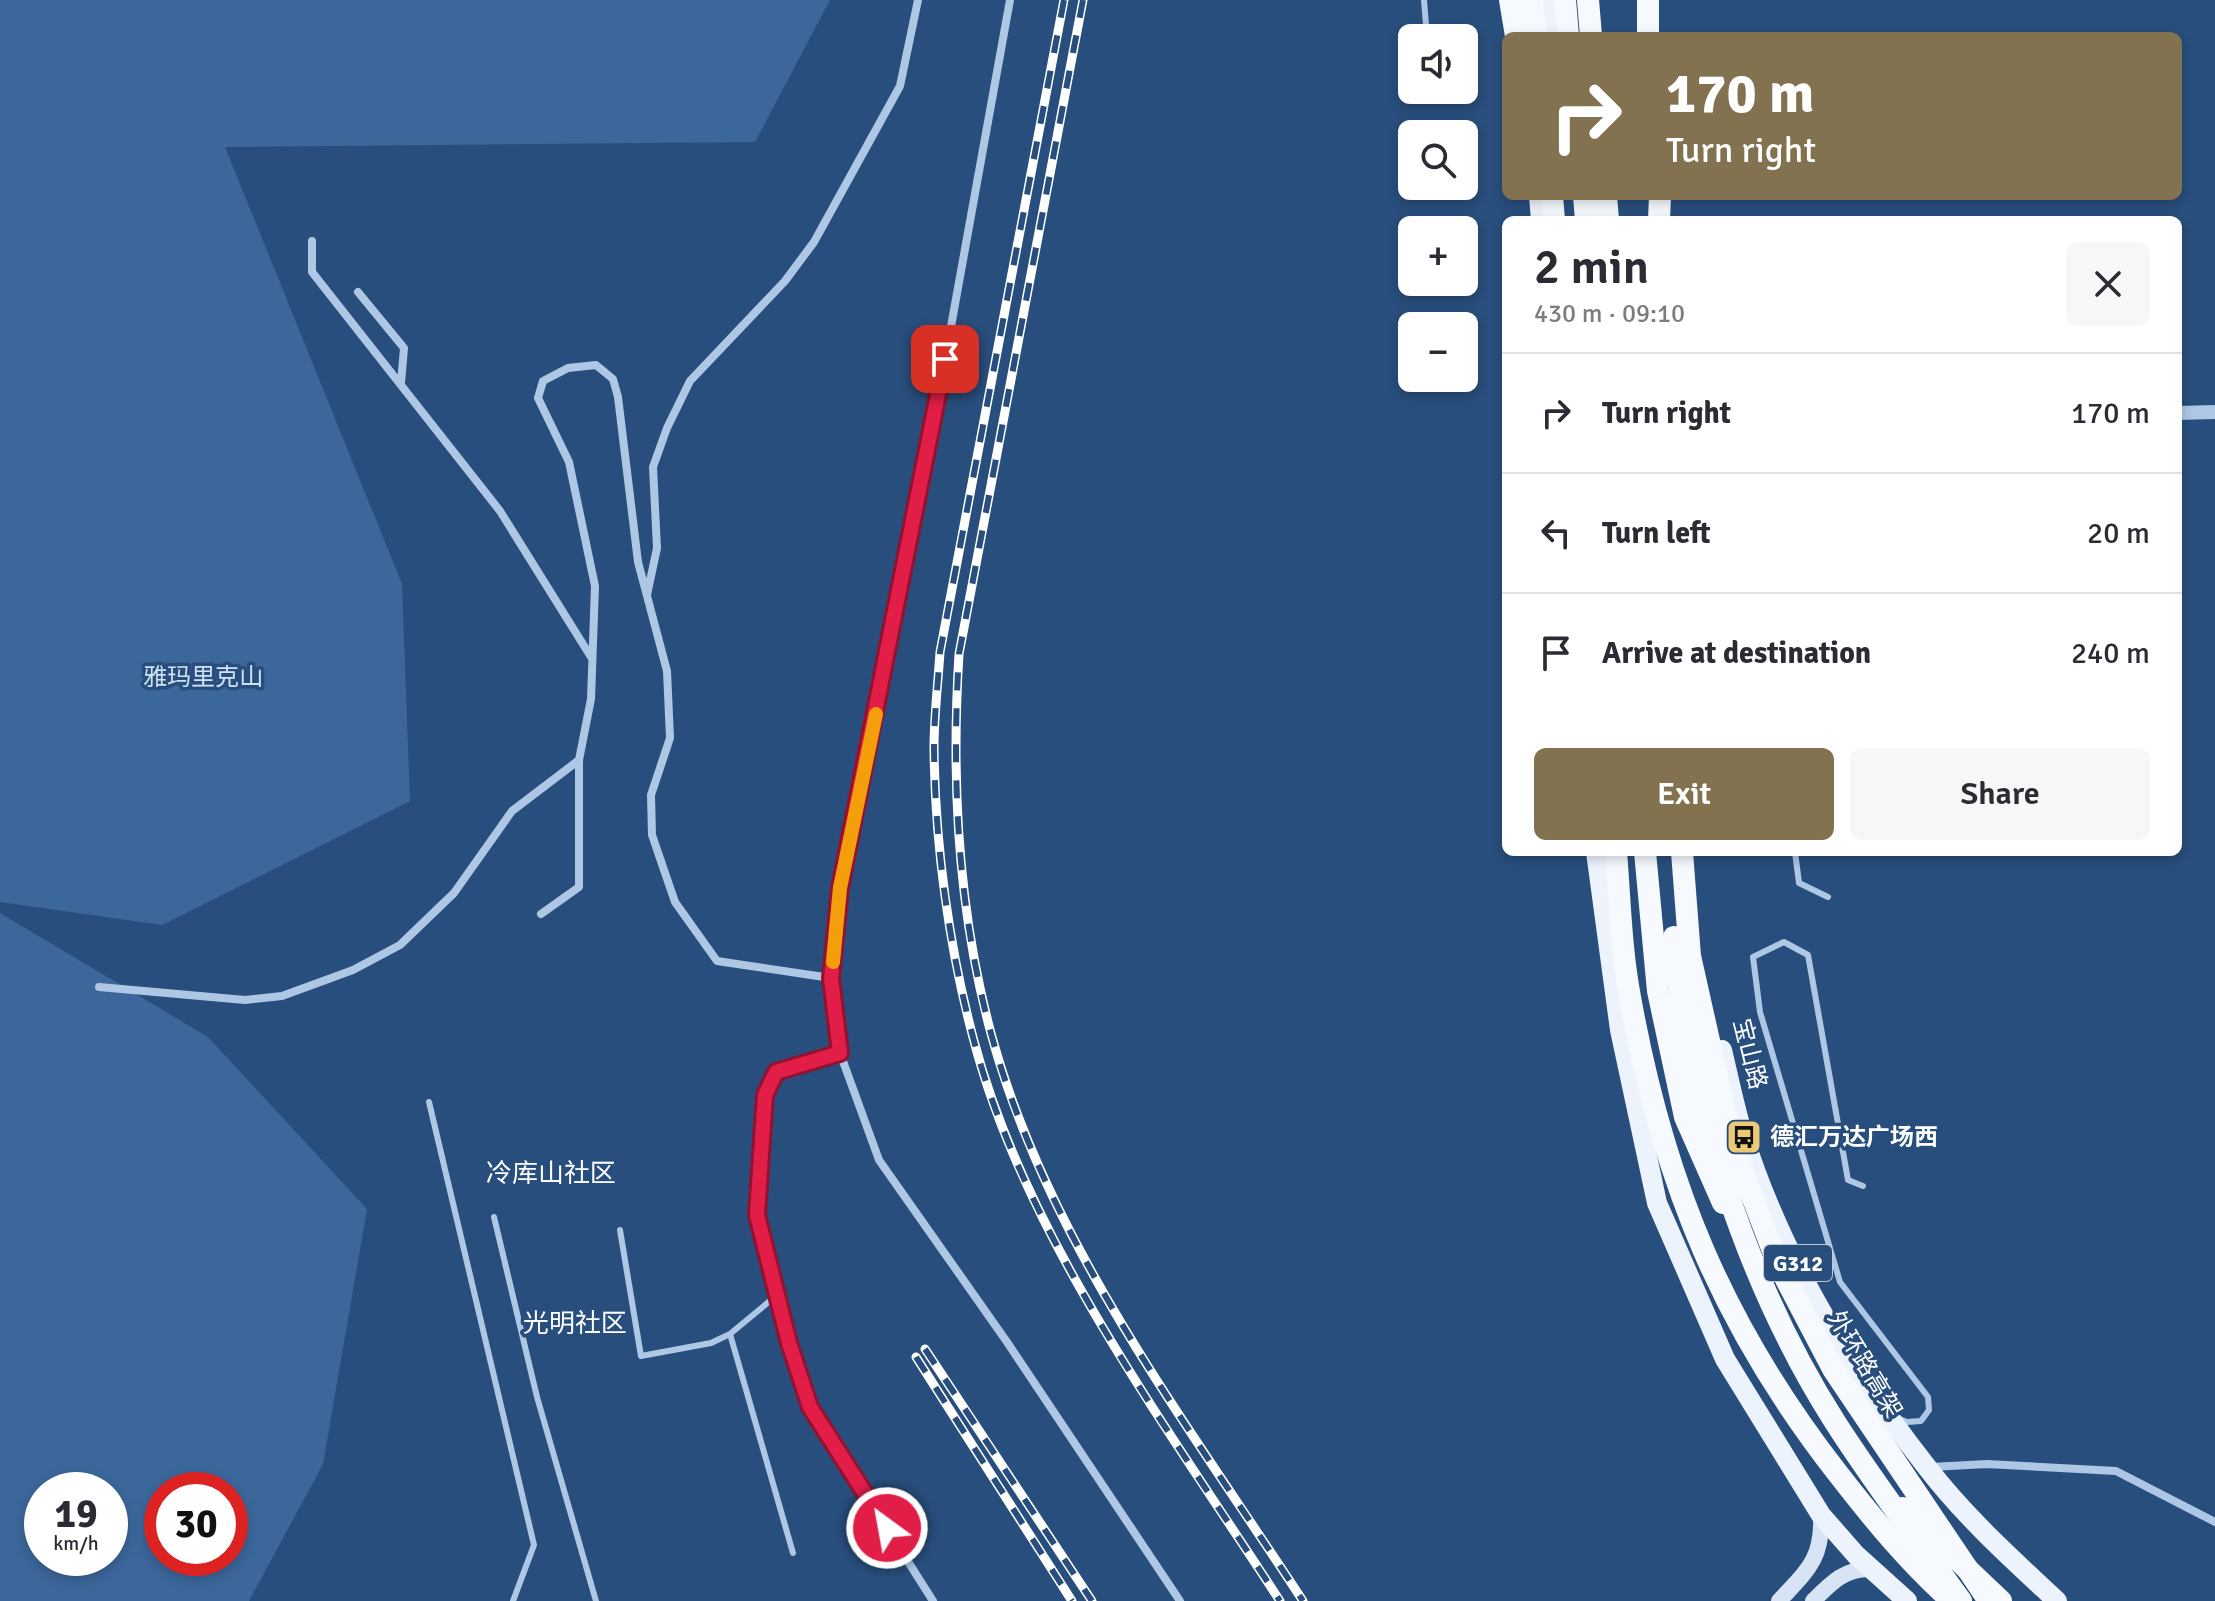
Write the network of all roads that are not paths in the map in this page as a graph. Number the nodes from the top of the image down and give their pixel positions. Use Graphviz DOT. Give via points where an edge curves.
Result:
graph roads {
  1 [pos="918,0"];
  2 [pos="1010,0"];
  3 [pos="1424,0"];
  4 [pos="1510,0"];
  5 [pos="1520,0"];
  6 [pos="1532,0"];
  7 [pos="1551,0"];
  8 [pos="1565,0"];
  9 [pos="1588,0"];
  10 [pos="1648,0"];
  11 [pos="1661,0"];
  12 [pos="1426,24"];
  13 [pos="1515,32"];
  14 [pos="1524,32"];
  15 [pos="1536,32"];
  16 [pos="1555,32"];
  17 [pos="1568,32"];
  18 [pos="1591,32"];
  19 [pos="1648,32"];
  20 [pos="1661,32"];
  21 [pos="312,241"];
  22 [pos="358,292"];
  23 [pos="401,383"];
  24 [pos="2215,412"];
  25 [pos="2182,413"];
  26 [pos="646,600"];
  27 [pos="592,659"];
  28 [pos="579,760"];
  29 [pos="1597,856"];
  30 [pos="1616,856"];
  31 [pos="1645,856"];
  32 [pos="1668,856"];
  33 [pos="1681,856"];
  34 [pos="1682,856"];
  35 [pos="1796,856"];
  36 [pos="1828,897"];
  37 [pos="541,914"];
  38 [pos="831,978"];
  39 [pos="99,987"];
  40 [pos="840,1053"];
  41 [pos="429,1102"];
  42 [pos="1863,1186"];
  43 [pos="494,1217"];
  44 [pos="620,1230"];
  45 [pos="777,1295"];
  46 [pos="730,1334"];
  47 [pos="1890,1415"];
  48 [pos="1926,1467"];
  49 [pos="1821,1515"];
  50 [pos="2215,1522"];
  51 [pos="793,1553"];
  52 [pos="1871,1569"];
  53 [pos="513,1601"];
  54 [pos="596,1601"];
  55 [pos="933,1601"];
  56 [pos="1180,1601"];
  57 [pos="1779,1601"];
  58 [pos="1813,1601"];
  59 [pos="1907,1601"];
  60 [pos="1952,1601"];
  61 [pos="1961,1601"];
  62 [pos="1989,1601"];
  63 [pos="2001,1601"];
  64 [pos="2057,1601"];
  1 -- 26 [label="street" via="900,86 814,242 785,281 690,381 667,428 653,467 657,548"];
  2 -- 38 [label="street" via="918,509 840,888"];
  3 -- 12 [label="lane"];
  4 -- 13 [label="highway"];
  5 -- 14 [label="main road"];
  6 -- 15 [label="highway"];
  7 -- 16 [label="main road"];
  8 -- 17 [label="highway"];
  9 -- 18 [label="highway"];
  10 -- 19 [label="highway"];
  11 -- 20 [label="highway"];
  21 -- 23 [label="street" via="312,272"];
  22 -- 23 [label="street" via="404,348"];
  23 -- 27 [label="street" via="500,511"];
  24 -- 25 [label="street"];
  26 -- 27 [label="street" via="613,379 596,365 568,368 543,381 538,398 569,462 592,571"];
  26 -- 38 [label="street" via="667,671 670,738 651,795 652,835 675,902 717,961"];
  27 -- 28 [label="street" via="591,699"];
  28 -- 37 [label="street" via="579,887"];
  28 -- 39 [label="street" via="512,811 454,893 400,945 353,970 282,996 245,1000"];
  29 -- 49 [label="main road" via="1620,1030 1657,1203 1725,1359"];
  30 -- 60 [label="highway" via="1630,996 1667,1155 1706,1262 1756,1359 1880,1527"];
  31 -- 63 [label="highway" via="1658,991 1685,1117 1736,1233 1846,1426 1902,1508"];
  32 -- 61 [label="highway, bridge" via="1677,977 1713,1149 1762,1288 1834,1421"];
  33 -- 62 [label="highway, 外环路高架, bridge" via="1690,956 1732,1143 1778,1264 1833,1369"];
  34 -- 47 [label="main road, 宝山路 / G312" via="1701,966 1757,1173 1815,1299"];
  35 -- 36 [label="lane" via="1799,883"];
  38 -- 40 [label="street"];
  40 -- 45 [label="street" via="776,1072 765,1095 757,1215"];
  40 -- 56 [label="street" via="879,1160"];
  41 -- 53 [label="lane" via="534,1545"];
  42 -- 47 [label="lane" via="1848,1180 1808,955 1784,942 1753,957 1760,1012 1840,1282 1928,1397 1929,1410 1921,1421"];
  43 -- 54 [label="lane" via="537,1397"];
  44 -- 46 [label="lane" via="641,1356 711,1343"];
  45 -- 46 [label="lane"];
  45 -- 55 [label="street" via="810,1407"];
  46 -- 51 [label="lane"];
  47 -- 48 [label="main road, 宝山路 / G312"];
  48 -- 50 [label="street" via="1987,1464 2116,1471"];
  48 -- 64 [label="main road, 宝山路 / G312"];
  49 -- 52 [label="main road"];
  49 -- 57 [label="main road" via="1818,1557"];
  52 -- 58 [label="main road" via="1854,1568"];
  52 -- 59 [label="main road"];
}
